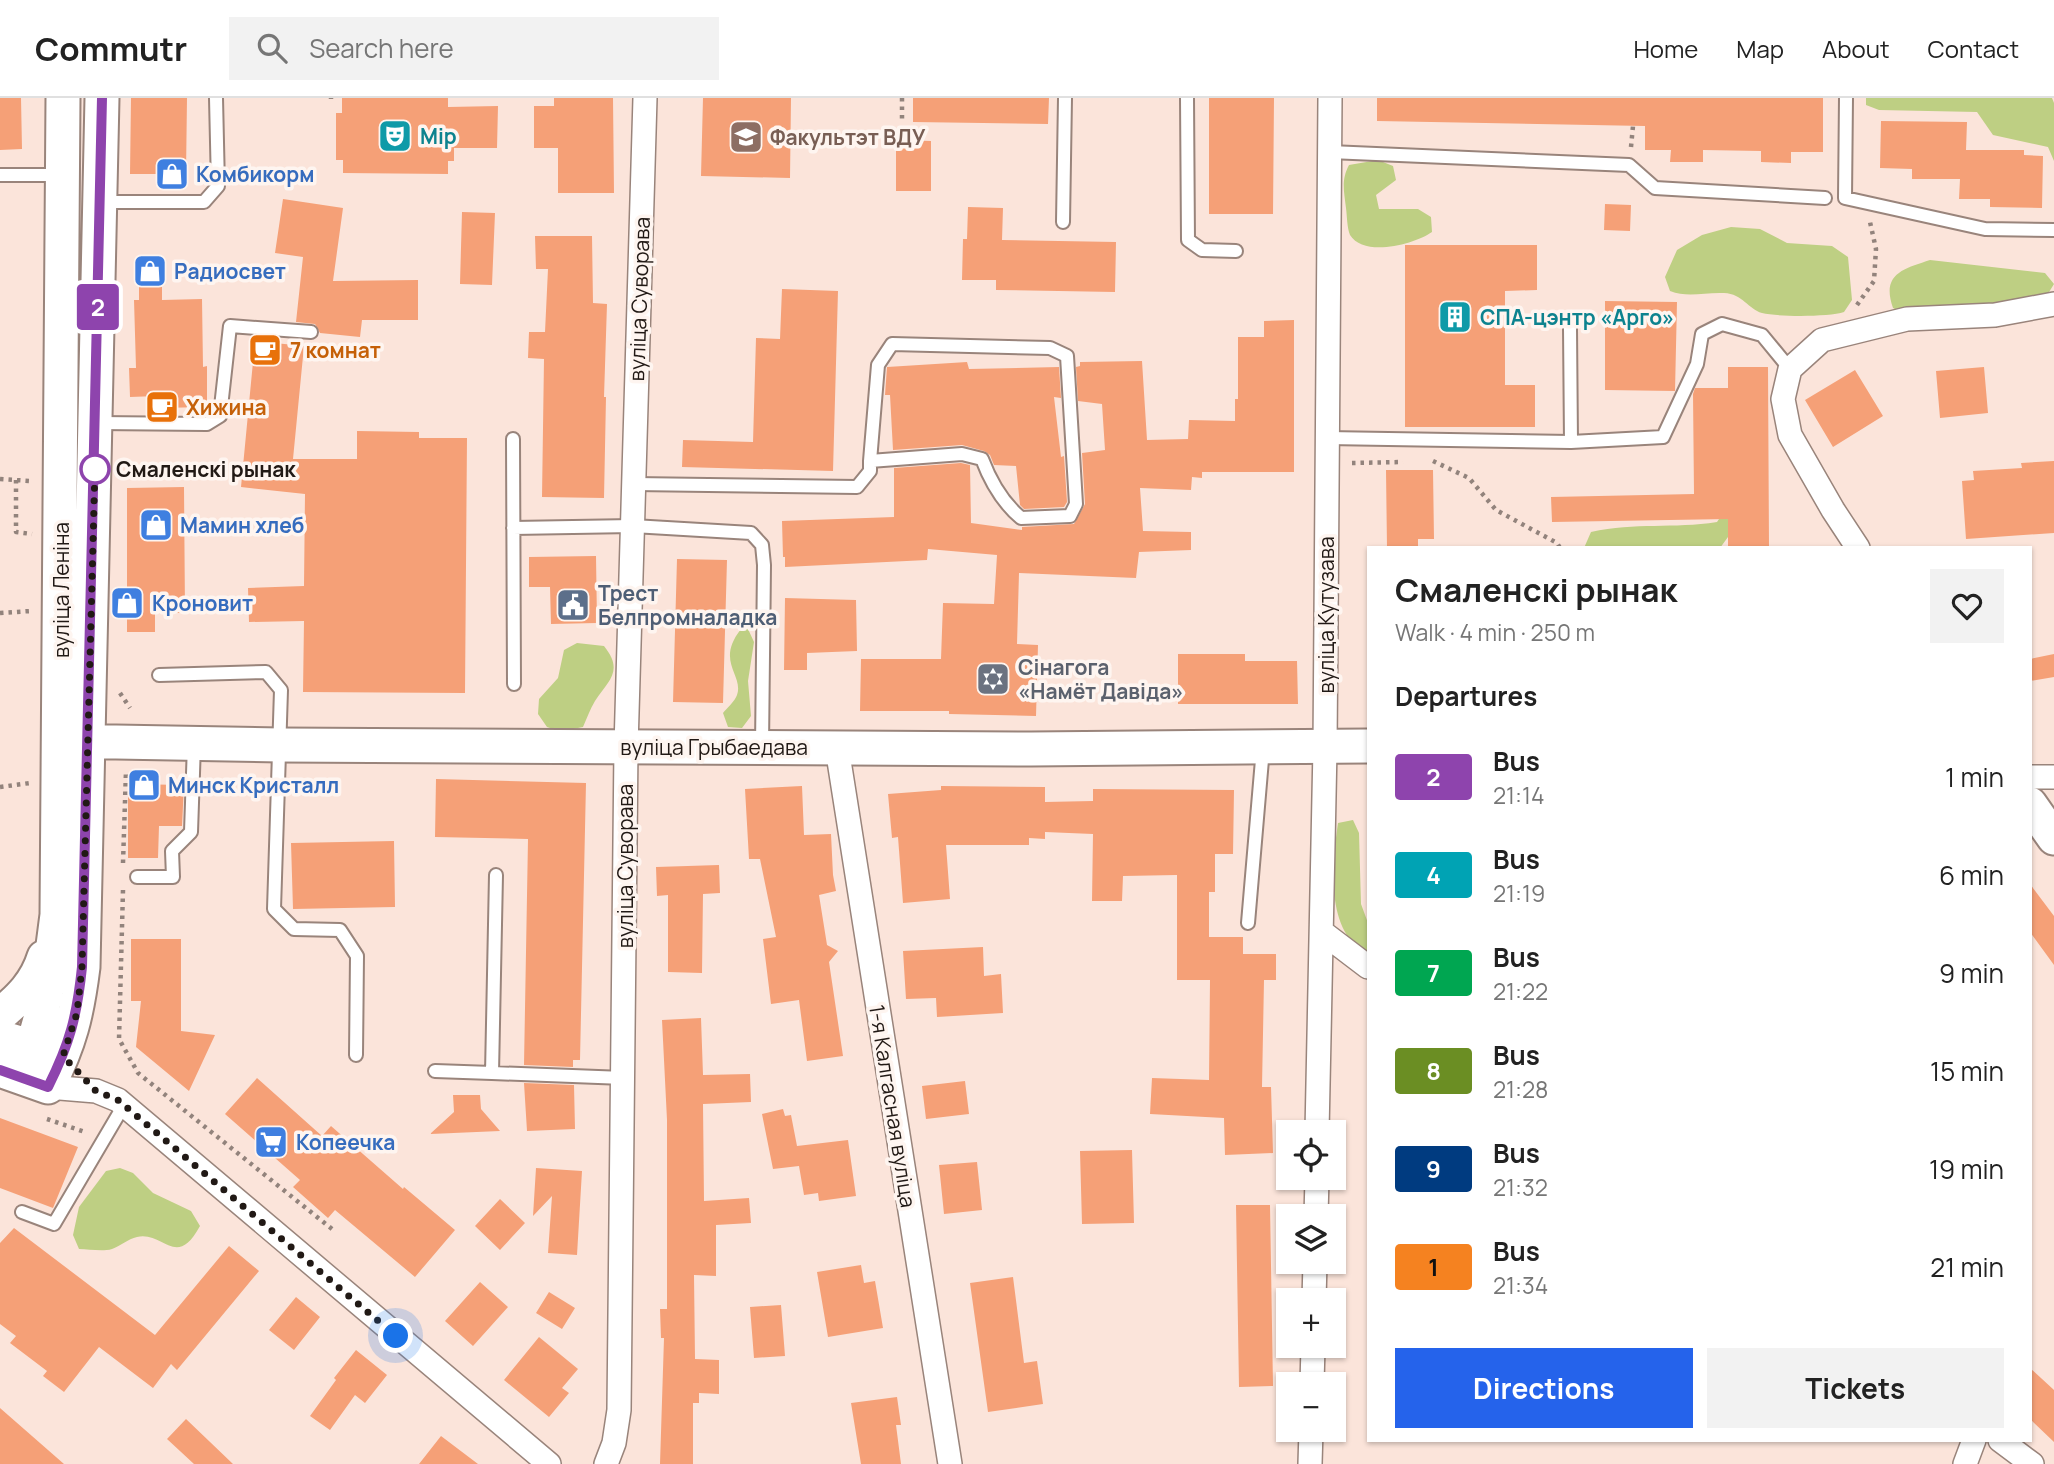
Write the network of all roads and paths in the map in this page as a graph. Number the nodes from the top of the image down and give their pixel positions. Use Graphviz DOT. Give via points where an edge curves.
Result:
graph roads {
  1 [pos="63,98"];
  2 [pos="102,98"];
  3 [pos="216,98"];
  4 [pos="645,98"];
  5 [pos="902,98"];
  6 [pos="1065,98"];
  7 [pos="1187,98"];
  8 [pos="1330,98"];
  9 [pos="1846,98"];
  10 [pos="902,121"];
  11 [pos="1330,152"];
  12 [pos="0,174"];
  13 [pos="63,175"];
  14 [pos="100,189"];
  15 [pos="1825,198"];
  16 [pos="1865,203"];
  17 [pos="1063,222"];
  18 [pos="2054,230"];
  19 [pos="1236,251"];
  20 [pos="2054,304"];
  21 [pos="1856,306"];
  22 [pos="1570,328"];
  23 [pos="311,332"];
  24 [pos="1790,369"];
  25 [pos="95,424"];
  26 [pos="1327,438"];
  27 [pos="513,439"];
  28 [pos="1571,442"];
  29 [pos="870,461"];
  30 [pos="1408,462"];
  31 [pos="1422,462"];
  32 [pos="1327,464"];
  33 [pos="0,479"];
  34 [pos="16,480"];
  35 [pos="42,481"];
  36 [pos="634,484"];
  37 [pos="633,526"];
  38 [pos="513,528"];
  39 [pos="44,535"];
  40 [pos="1559,546"];
  41 [pos="1857,546"];
  42 [pos="34,611"];
  43 [pos="0,613"];
  44 [pos="159,675"];
  45 [pos="514,684"];
  46 [pos="74,741"];
  47 [pos="194,743"];
  48 [pos="279,745"];
  49 [pos="1367,746"];
  50 [pos="626,747"];
  51 [pos="762,747"];
  52 [pos="837,748"];
  53 [pos="1264,748"];
  54 [pos="1325,748"];
  55 [pos="126,766"];
  56 [pos="2032,777"];
  57 [pos="2054,777"];
  58 [pos="37,781"];
  59 [pos="0,787"];
  60 [pos="2032,807"];
  61 [pos="2054,838"];
  62 [pos="123,875"];
  63 [pos="496,875"];
  64 [pos="137,877"];
  65 [pos="123,889"];
  66 [pos="57,915"];
  67 [pos="1248,923"];
  68 [pos="1322,932"];
  69 [pos="1367,966"];
  70 [pos="0,1015"];
  71 [pos="0,1037"];
  72 [pos="49,1051"];
  73 [pos="356,1055"];
  74 [pos="435,1071"];
  75 [pos="492,1073"];
  76 [pos="23,1078"];
  77 [pos="624,1078"];
  78 [pos="96,1091"];
  79 [pos="124,1105"];
  80 [pos="1317,1120"];
  81 [pos="22,1212"];
  82 [pos="332,1229"];
  83 [pos="1311,1442"];
  84 [pos="1973,1442"];
  85 [pos="2003,1442"];
  86 [pos="549,1464"];
  87 [pos="606,1464"];
  88 [pos="950,1464"];
  89 [pos="1310,1464"];
  90 [pos="1965,1464"];
  91 [pos="2032,1464"];
  1 -- 13 [label="main road, вуліца Леніна"];
  2 -- 14 [label="main road, вуліца Леніна"];
  3 -- 14 [label="lane" via="218,186 204,202"];
  4 -- 36 [label="street, вуліца Суворава"];
  5 -- 10 [label="path"];
  6 -- 17 [label="lane"];
  7 -- 19 [label="lane" via="1188,240 1202,250"];
  8 -- 11 [label="street, вуліца Кутузава"];
  9 -- 16 [label="lane" via="1845,198"];
  11 -- 15 [label="lane" via="1629,165 1655,188"];
  11 -- 26 [label="street, вуліца Кутузава"];
  12 -- 13 [label="lane"];
  13 -- 14 [label="street"];
  13 -- 46 [label="main road, вуліца Леніна"];
  14 -- 25 [label="main road, вуліца Леніна"];
  16 -- 18 [label="lane" via="1985,229"];
  16 -- 21 [label="path" via="1877,249 1874,281"];
  20 -- 24 [label="street" via="1995,315 1907,319 1822,340"];
  22 -- 28 [label="lane"];
  23 -- 25 [label="lane" via="230,326 220,416 207,425"];
  24 -- 28 [label="lane" via="1762,335 1722,324 1702,334 1697,364 1663,437"];
  24 -- 41 [label="street" via="1783,399 1790,435"];
  25 -- 46 [label="main road, вуліца Леніна"];
  26 -- 28 [label="lane"];
  26 -- 32 [label="street, вуліца Кутузава"];
  27 -- 38 [label="lane"];
  29 -- 29 [label="lane" via="878,365 892,344 1050,348 1067,356 1076,504 1070,516 1021,518 1006,505 982,459 961,454"];
  29 -- 36 [label="lane" via="870,471 857,487"];
  30 -- 32 [label="path"];
  31 -- 40 [label="path" via="1435,461 1469,478 1496,510"];
  32 -- 54 [label="street, вуліца Кутузава"];
  33 -- 34 [label="path"];
  34 -- 35 [label="path"];
  34 -- 39 [label="path" via="16,532"];
  36 -- 37 [label="street, вуліца Суворава"];
  37 -- 38 [label="lane"];
  37 -- 50 [label="street, вуліца Суворава"];
  37 -- 51 [label="lane" via="751,533 762,545"];
  38 -- 45 [label="lane"];
  42 -- 43 [label="path"];
  44 -- 48 [label="lane" via="266,672 281,690"];
  46 -- 47 [label="main road, вуліца Грыбаедава"];
  46 -- 66 [label="main road, вуліца Леніна"];
  46 -- 72 [label="main road, вуліца Леніна" via="82,967 77,1013"];
  47 -- 48 [label="main road, вуліца Грыбаедава"];
  47 -- 64 [label="lane" via="191,832 172,851 173,877"];
  48 -- 50 [label="main road, вуліца Грыбаедава"];
  48 -- 73 [label="lane" via="274,909 294,929 340,930 357,956"];
  49 -- 54 [label="main road, вуліца Грыбаедава"];
  50 -- 51 [label="main road, вуліца Грыбаедава"];
  50 -- 77 [label="street, вуліца Суворава"];
  51 -- 52 [label="main road, вуліца Грыбаедава"];
  52 -- 53 [label="main road, вуліца Грыбаедава"];
  52 -- 88 [label="street, 1-я Калгасная вуліца"];
  53 -- 54 [label="main road, вуліца Грыбаедава"];
  53 -- 67 [label="lane"];
  54 -- 68 [label="street, вуліца Кутузава"];
  55 -- 62 [label="path"];
  56 -- 57 [label="street"];
  58 -- 59 [label="path"];
  60 -- 61 [label="main road"];
  63 -- 75 [label="lane"];
  65 -- 82 [label="path" via="119,1039 138,1073"];
  66 -- 70 [label="main road" via="40,968 24,994"];
  66 -- 72 [label="main road, вуліца Леніна" via="45,1003"];
  68 -- 69 [label="street"];
  68 -- 80 [label="street, вуліца Кутузава"];
  71 -- 72 [label="main road"];
  72 -- 76 [label="main road, вуліца Леніна"];
  72 -- 78 [label="street"];
  74 -- 75 [label="lane"];
  75 -- 77 [label="lane"];
  76 -- 78 [label="street"];
  77 -- 87 [label="street, вуліца Суворава" via="619,1410"];
  78 -- 79 [label="street"];
  79 -- 81 [label="lane" via="54,1224"];
  79 -- 86 [label="street"];
  83 -- 89 [label="street"];
  84 -- 90 [label="street"];
  85 -- 91 [label="street"];
}
